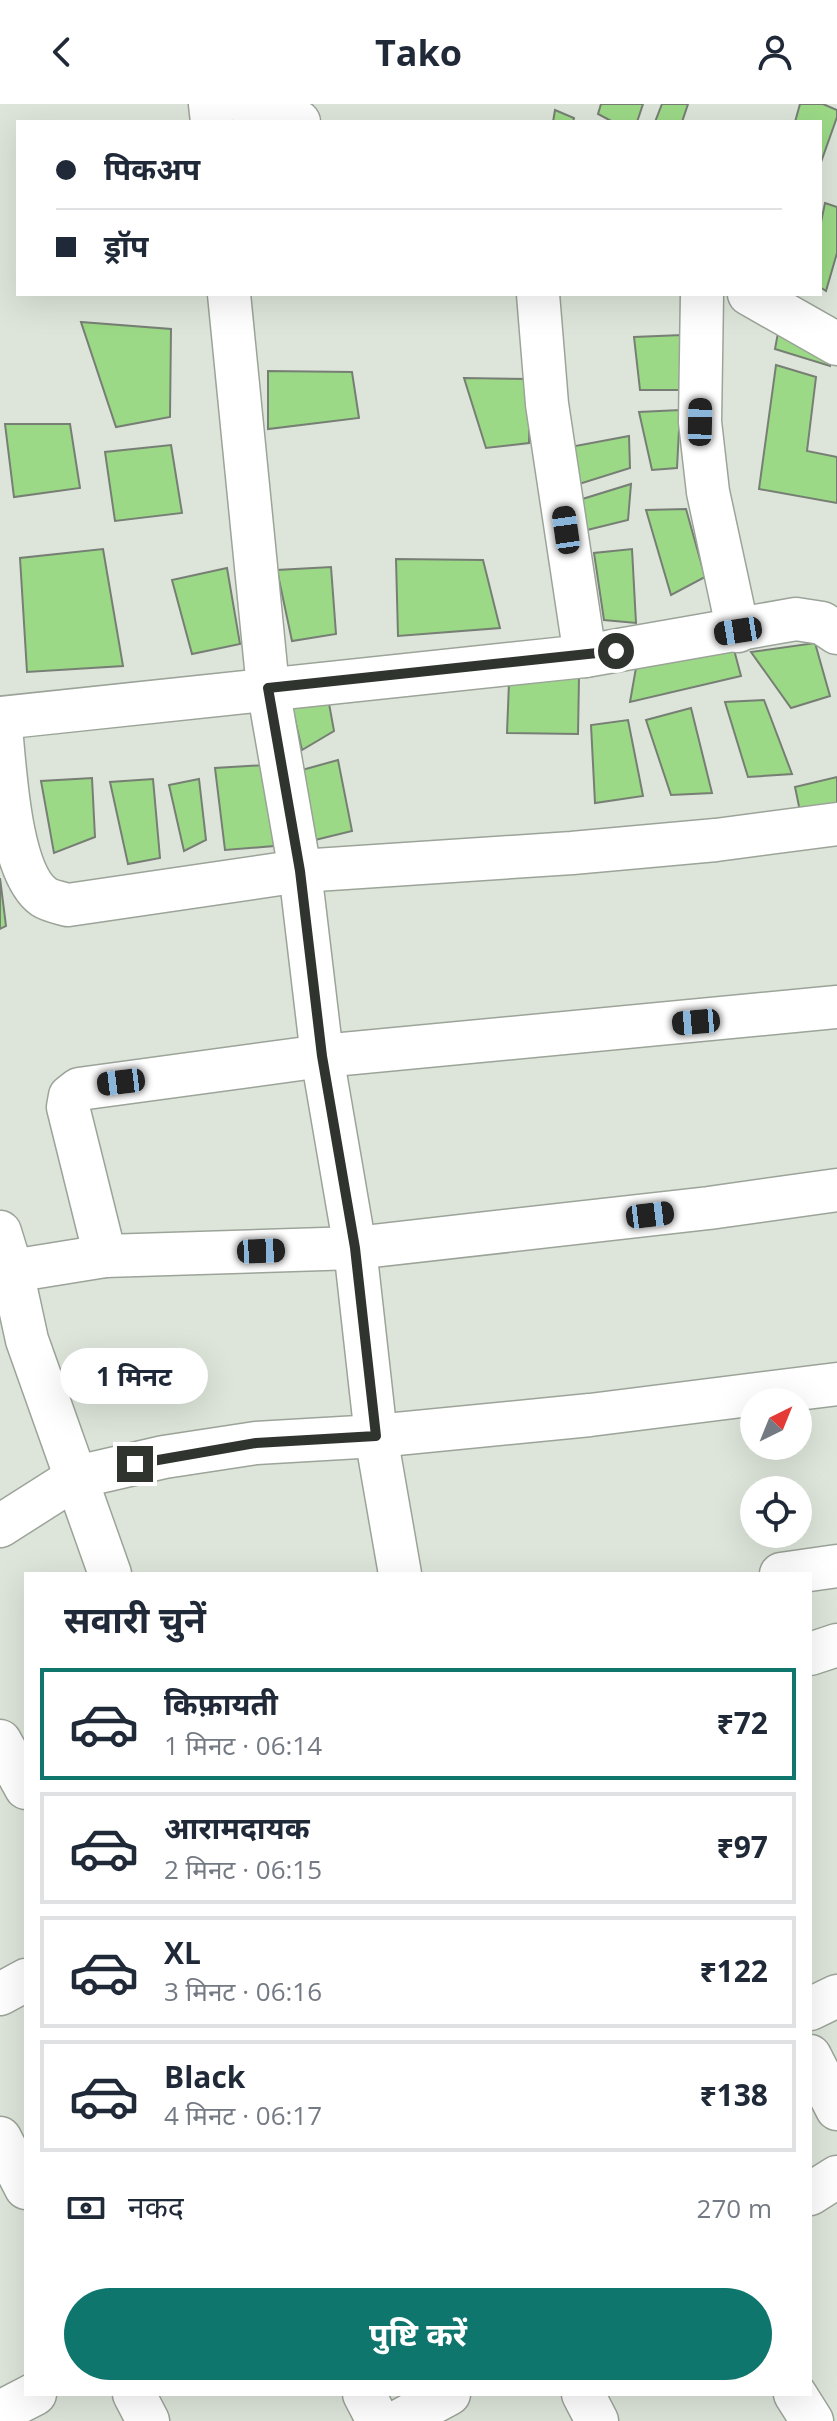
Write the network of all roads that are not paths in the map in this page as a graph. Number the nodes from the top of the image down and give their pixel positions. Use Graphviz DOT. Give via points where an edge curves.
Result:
graph roads {
  1 [pos="247,104"];
  2 [pos="293,120"];
  3 [pos="229,296"];
  4 [pos="538,296"];
  5 [pos="702,296"];
  6 [pos="753,296"];
  7 [pos="837,344"];
  8 [pos="738,631"];
  9 [pos="837,633"];
  10 [pos="585,656"];
  11 [pos="268,688"];
  12 [pos="0,718"];
  13 [pos="837,824"];
  14 [pos="300,871"];
  15 [pos="837,1007"];
  16 [pos="322,1056"];
  17 [pos="837,1190"];
  18 [pos="0,1232"];
  19 [pos="355,1248"];
  20 [pos="105,1256"];
  21 [pos="12,1271"];
  22 [pos="14,1347"];
  23 [pos="837,1384"];
  24 [pos="376,1436"];
  25 [pos="77,1477"];
  26 [pos="0,1526"];
  27 [pos="837,1566"];
  28 [pos="109,1572"];
  29 [pos="400,1572"];
  30 [pos="795,1572"];
  31 [pos="837,1645"];
  32 [pos="812,1653"];
  33 [pos="0,1741"];
  34 [pos="24,1784"];
  35 [pos="24,1981"];
  36 [pos="0,1994"];
  37 [pos="837,1996"];
  38 [pos="812,2008"];
  39 [pos="812,2060"];
  40 [pos="837,2109"];
  41 [pos="0,2138"];
  42 [pos="837,2177"];
  43 [pos="24,2186"];
  44 [pos="24,2191"];
  45 [pos="812,2193"];
  46 [pos="0,2207"];
  47 [pos="31,2396"];
  48 [pos="135,2396"];
  49 [pos="365,2396"];
  50 [pos="445,2396"];
  51 [pos="584,2396"];
  52 [pos="796,2396"];
  53 [pos="0,2412"];
  54 [pos="148,2421"];
  55 [pos="378,2421"];
  56 [pos="399,2421"];
  57 [pos="597,2421"];
  58 [pos="812,2421"];
  1 -- 2 [label="street"];
  3 -- 11 [label="street"];
  4 -- 10 [label="street" via="547,404"];
  5 -- 8 [label="street" via="700,422 708,492"];
  6 -- 7 [label="street"];
  8 -- 9 [label="street" via="796,619 822,623"];
  8 -- 10 [label="street"];
  10 -- 11 [label="street"];
  11 -- 12 [label="street"];
  11 -- 14 [label="street"];
  12 -- 14 [label="street" via="13,830 27,877 45,898 68,905"];
  13 -- 14 [label="street" via="572,853"];
  14 -- 16 [label="street"];
  15 -- 16 [label="street"];
  16 -- 19 [label="street"];
  16 -- 20 [label="street" via="93,1085 70,1096 71,1120"];
  17 -- 19 [label="street"];
  18 -- 21 [label="street"];
  19 -- 20 [label="street"];
  19 -- 24 [label="street"];
  20 -- 21 [label="street"];
  21 -- 22 [label="street"];
  22 -- 25 [label="street"];
  23 -- 24 [label="street"];
  24 -- 25 [label="street" via="256,1443"];
  24 -- 29 [label="street"];
  25 -- 26 [label="street"];
  25 -- 28 [label="street"];
  27 -- 30 [label="street"];
  31 -- 32 [label="street"];
  33 -- 34 [label="street"];
  35 -- 36 [label="street"];
  37 -- 38 [label="street"];
  39 -- 40 [label="street"];
  41 -- 43 [label="street"];
  42 -- 45 [label="street"];
  44 -- 46 [label="street"];
  47 -- 53 [label="street"];
  48 -- 54 [label="street"];
  49 -- 55 [label="street"];
  50 -- 56 [label="street"];
  51 -- 57 [label="street"];
  52 -- 58 [label="street"];
}
